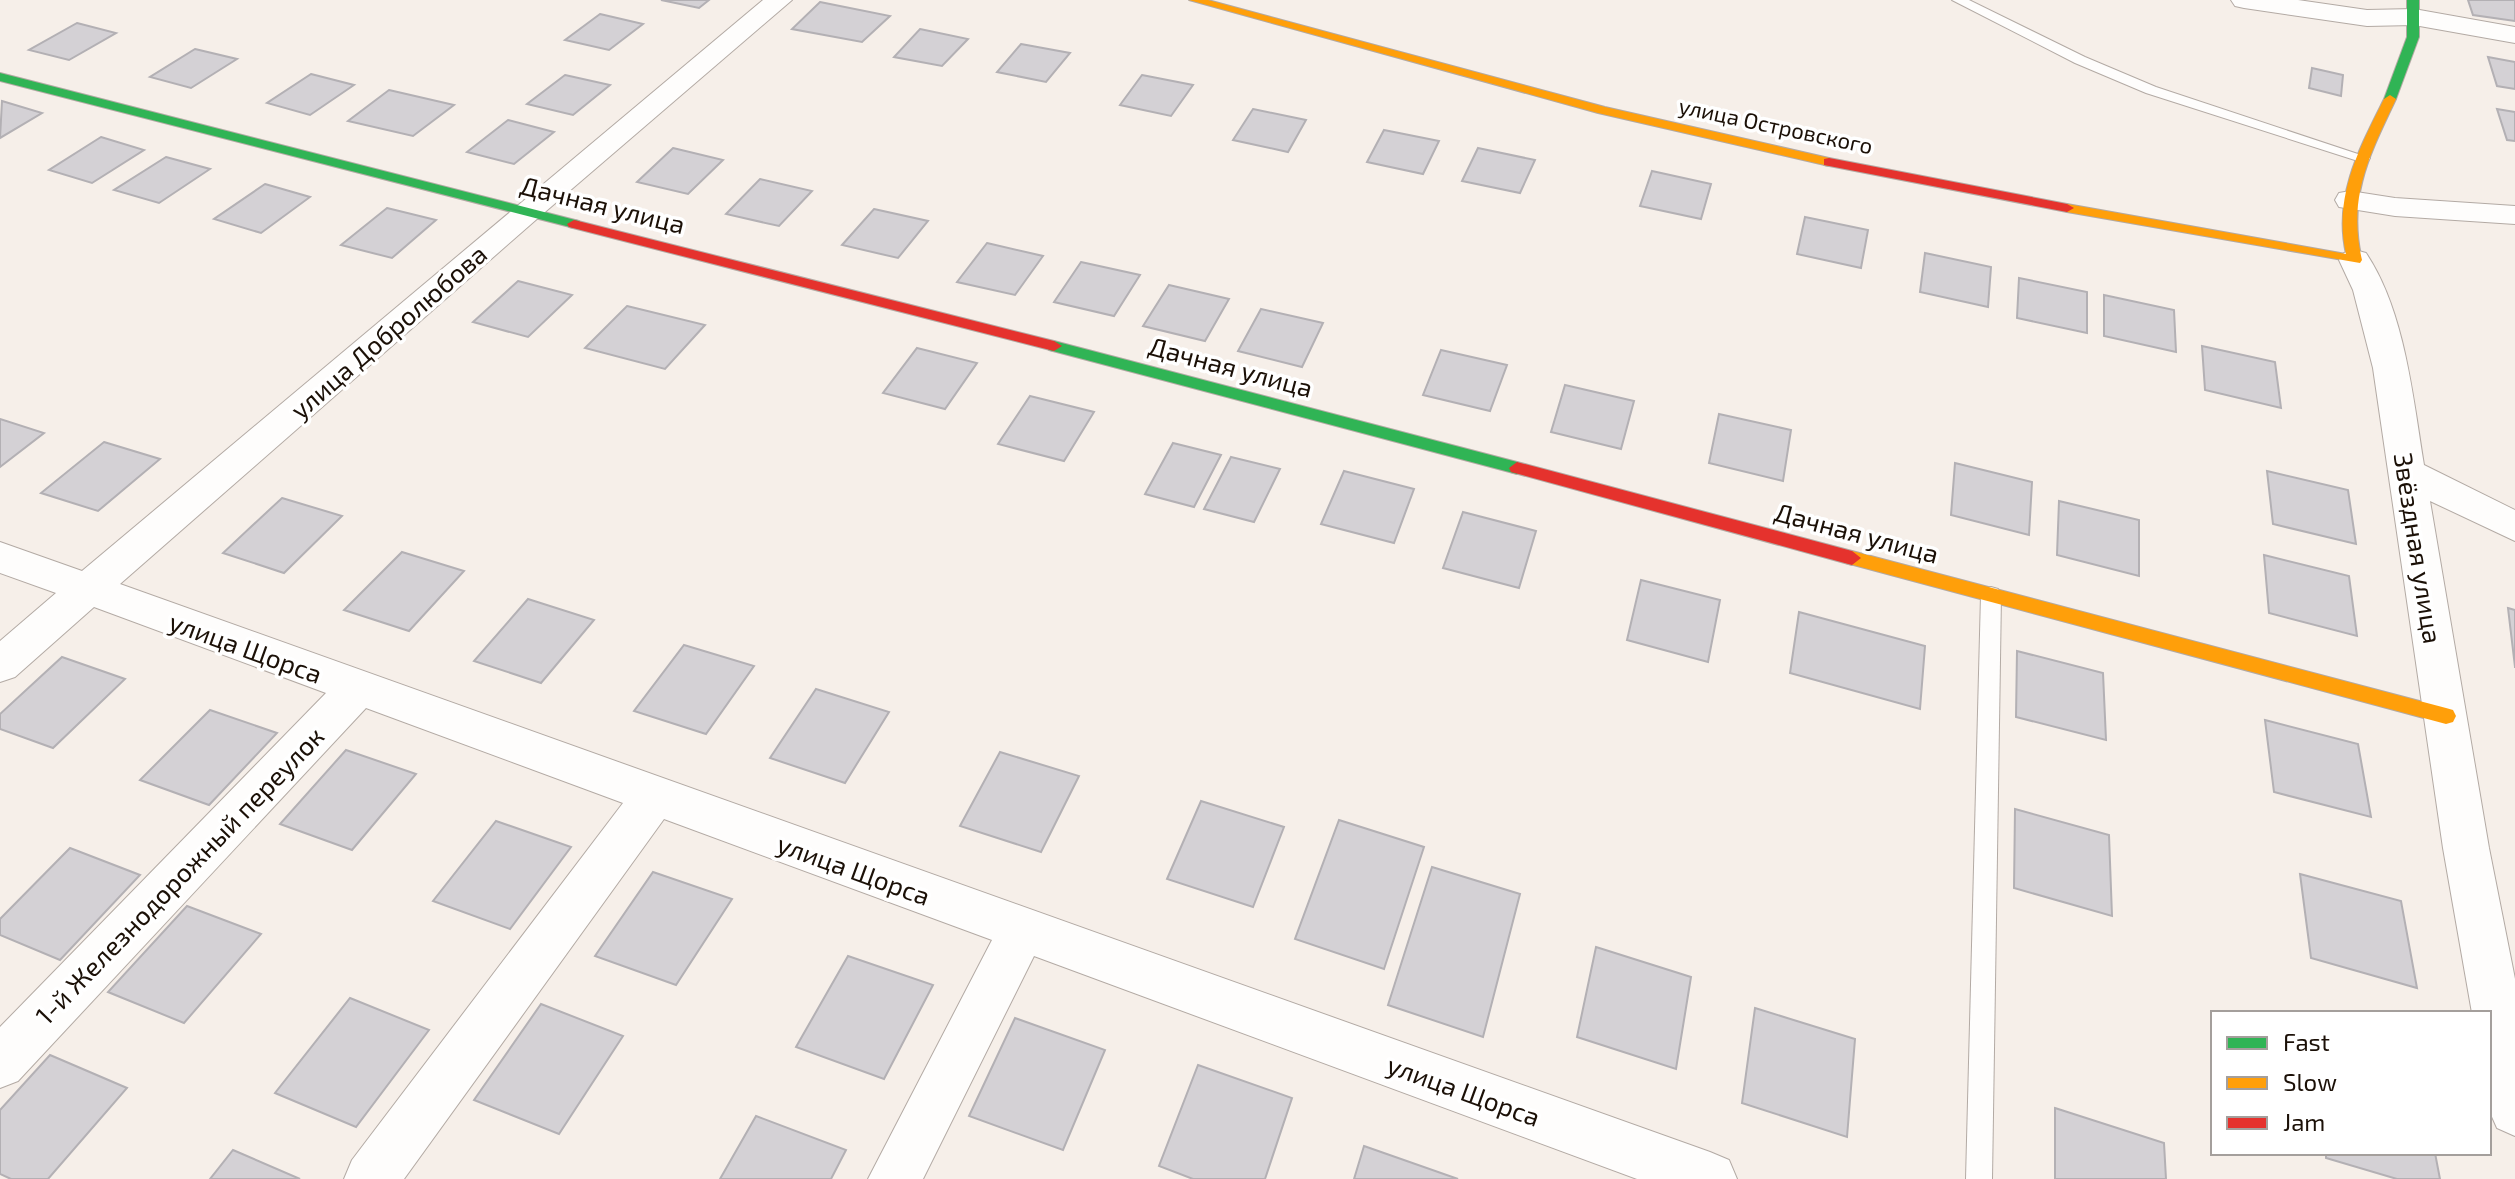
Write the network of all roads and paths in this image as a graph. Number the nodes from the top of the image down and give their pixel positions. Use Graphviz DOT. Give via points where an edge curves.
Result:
graph roads {
  1 [pos="779,0"];
  2 [pos="1195,0"];
  3 [pos="1959,0"];
  4 [pos="1993,0"];
  5 [pos="2244,0"];
  6 [pos="2414,9"];
  7 [pos="2017,27"];
  8 [pos="2515,35"];
  9 [pos="0,77"];
  10 [pos="2363,158"];
  11 [pos="2350,200"];
  12 [pos="2436,210"];
  13 [pos="527,211"];
  14 [pos="2515,215"];
  15 [pos="2515,240"];
  16 [pos="2355,260"];
  17 [pos="2407,473"];
  18 [pos="2515,527"];
  19 [pos="0,557"];
  20 [pos="88,589"];
  21 [pos="1991,595"];
  22 [pos="0,665"];
  23 [pos="358,688"];
  24 [pos="2446,716"];
  25 [pos="655,796"];
  26 [pos="1022,930"];
  27 [pos="0,1063"];
  28 [pos="2515,1110"];
  29 [pos="371,1179"];
  30 [pos="895,1179"];
  31 [pos="1710,1179"];
  32 [pos="1979,1179"];
  1 -- 13 [label="street, улица Добролюбова"];
  2 -- 16 [label="street, улица Островского" via="1688,131 1957,188"];
  3 -- 7 [label="lane"];
  4 -- 7 [label="lane"];
  5 -- 6 [label="street" via="2367,18"];
  6 -- 8 [label="street"];
  6 -- 10 [label="street, Звёздная улица" via="2406,60"];
  7 -- 10 [label="lane" via="2151,90"];
  9 -- 13 [label="street, Дачная улица"];
  10 -- 11 [label="street, Звёздная улица"];
  11 -- 12 [label="street"];
  11 -- 16 [label="street, Звёздная улица" via="2347,230"];
  12 -- 14 [label="street"];
  12 -- 15 [label="street"];
  13 -- 20 [label="street, улица Добролюбова"];
  13 -- 21 [label="street, Дачная улица"];
  16 -- 17 [label="street, Звёздная улица" via="2380,325"];
  17 -- 18 [label="street"];
  17 -- 24 [label="street, Звёздная улица"];
  19 -- 20 [label="street, улица Щорса"];
  20 -- 22 [label="street, улица Добролюбова"];
  20 -- 23 [label="street, улица Щорса"];
  21 -- 24 [label="street, Дачная улица"];
  21 -- 32 [label="lane"];
  23 -- 25 [label="street, улица Щорса"];
  23 -- 27 [label="street, 1-й Железнодорожный переулок"];
  24 -- 28 [label="street, Звёздная улица"];
  25 -- 26 [label="street, улица Щорса"];
  25 -- 29 [label="street"];
  26 -- 30 [label="street"];
  26 -- 31 [label="street, улица Щорса"];
}
